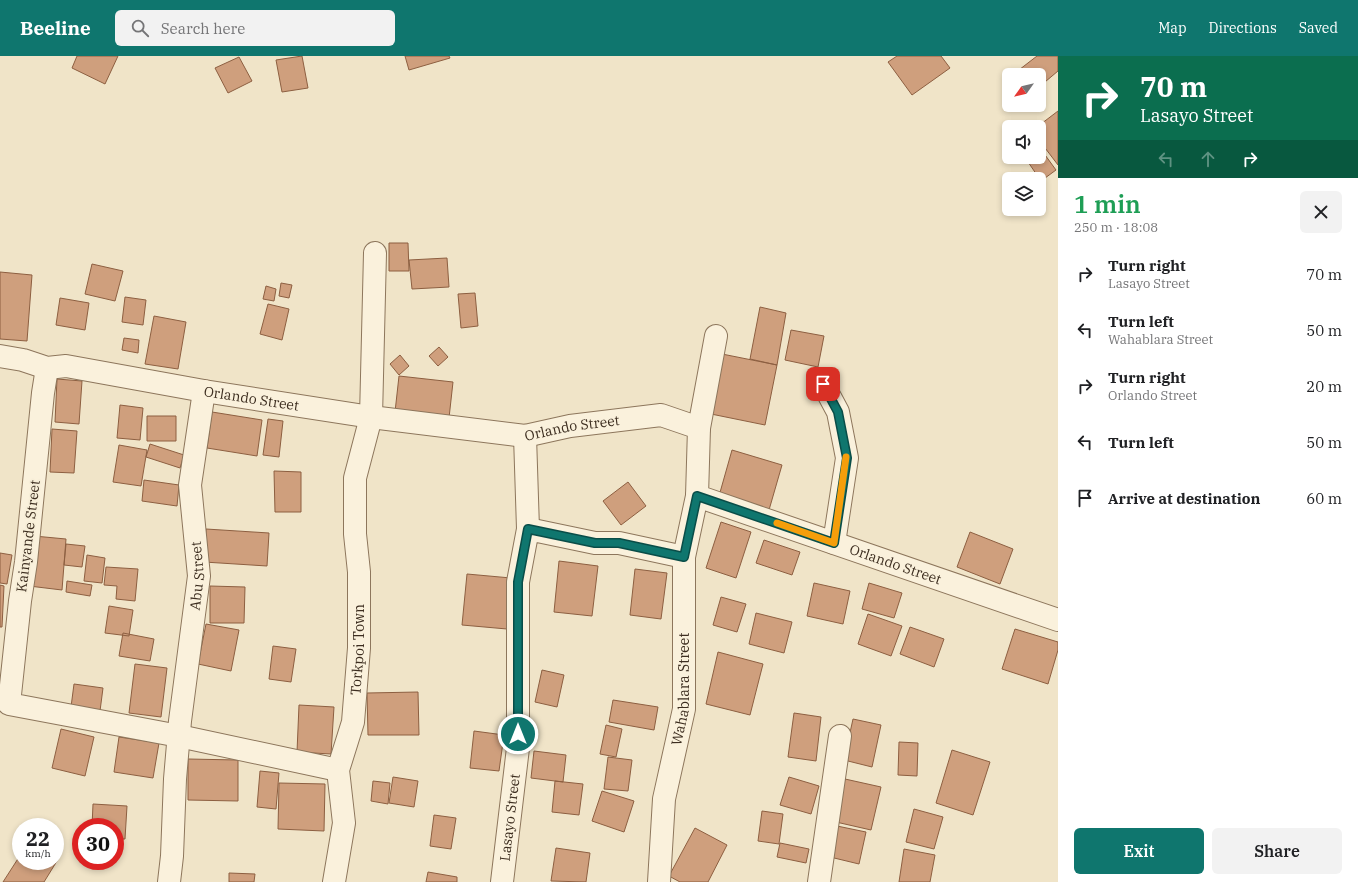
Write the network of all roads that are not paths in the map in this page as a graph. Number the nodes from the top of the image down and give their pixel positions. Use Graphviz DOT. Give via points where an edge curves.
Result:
graph roads {
  1 [pos="375,252"];
  2 [pos="716,336"];
  3 [pos="0,356"];
  4 [pos="47,368"];
  5 [pos="823,384"];
  6 [pos="204,392"];
  7 [pos="371,417"];
  8 [pos="699,428"];
  9 [pos="526,436"];
  10 [pos="697,496"];
  11 [pos="528,529"];
  12 [pos="834,543"];
  13 [pos="684,557"];
  14 [pos="1058,620"];
  15 [pos="179,736"];
  16 [pos="840,736"];
  17 [pos="338,770"];
  18 [pos="169,882"];
  19 [pos="334,882"];
  20 [pos="502,882"];
  21 [pos="659,882"];
  22 [pos="819,882"];
  1 -- 7 [label="street, Torkpoi Town"];
  2 -- 8 [label="street"];
  3 -- 4 [label="street, Orlando Street"];
  4 -- 6 [label="street, Orlando Street" via="66,366"];
  4 -- 15 [label="street, Kainyande Street" via="9,704"];
  5 -- 12 [label="street" via="838,412 847,458"];
  6 -- 7 [label="street, Orlando Street"];
  6 -- 15 [label="street, Abu Street" via="190,485 199,576"];
  7 -- 9 [label="street, Orlando Street"];
  7 -- 17 [label="street, Torkpoi Town" via="355,478 359,648 353,722"];
  8 -- 9 [label="street, Orlando Street" via="661,415 570,426"];
  8 -- 10 [label="street"];
  9 -- 11 [label="street, Lasayo Street"];
  10 -- 12 [label="street, Orlando Street"];
  10 -- 13 [label="street, Wahablara Street"];
  11 -- 13 [label="street" via="595,543 619,543"];
  11 -- 20 [label="street, Lasayo Street" via="518,582 518,748"];
  12 -- 14 [label="street, Orlando Street"];
  13 -- 21 [label="street, Wahablara Street" via="684,710 664,799"];
  15 -- 17 [label="street"];
  15 -- 18 [label="street, Abu Street"];
  16 -- 22 [label="street"];
  17 -- 19 [label="street, Torkpoi Town" via="344,823"];
}
